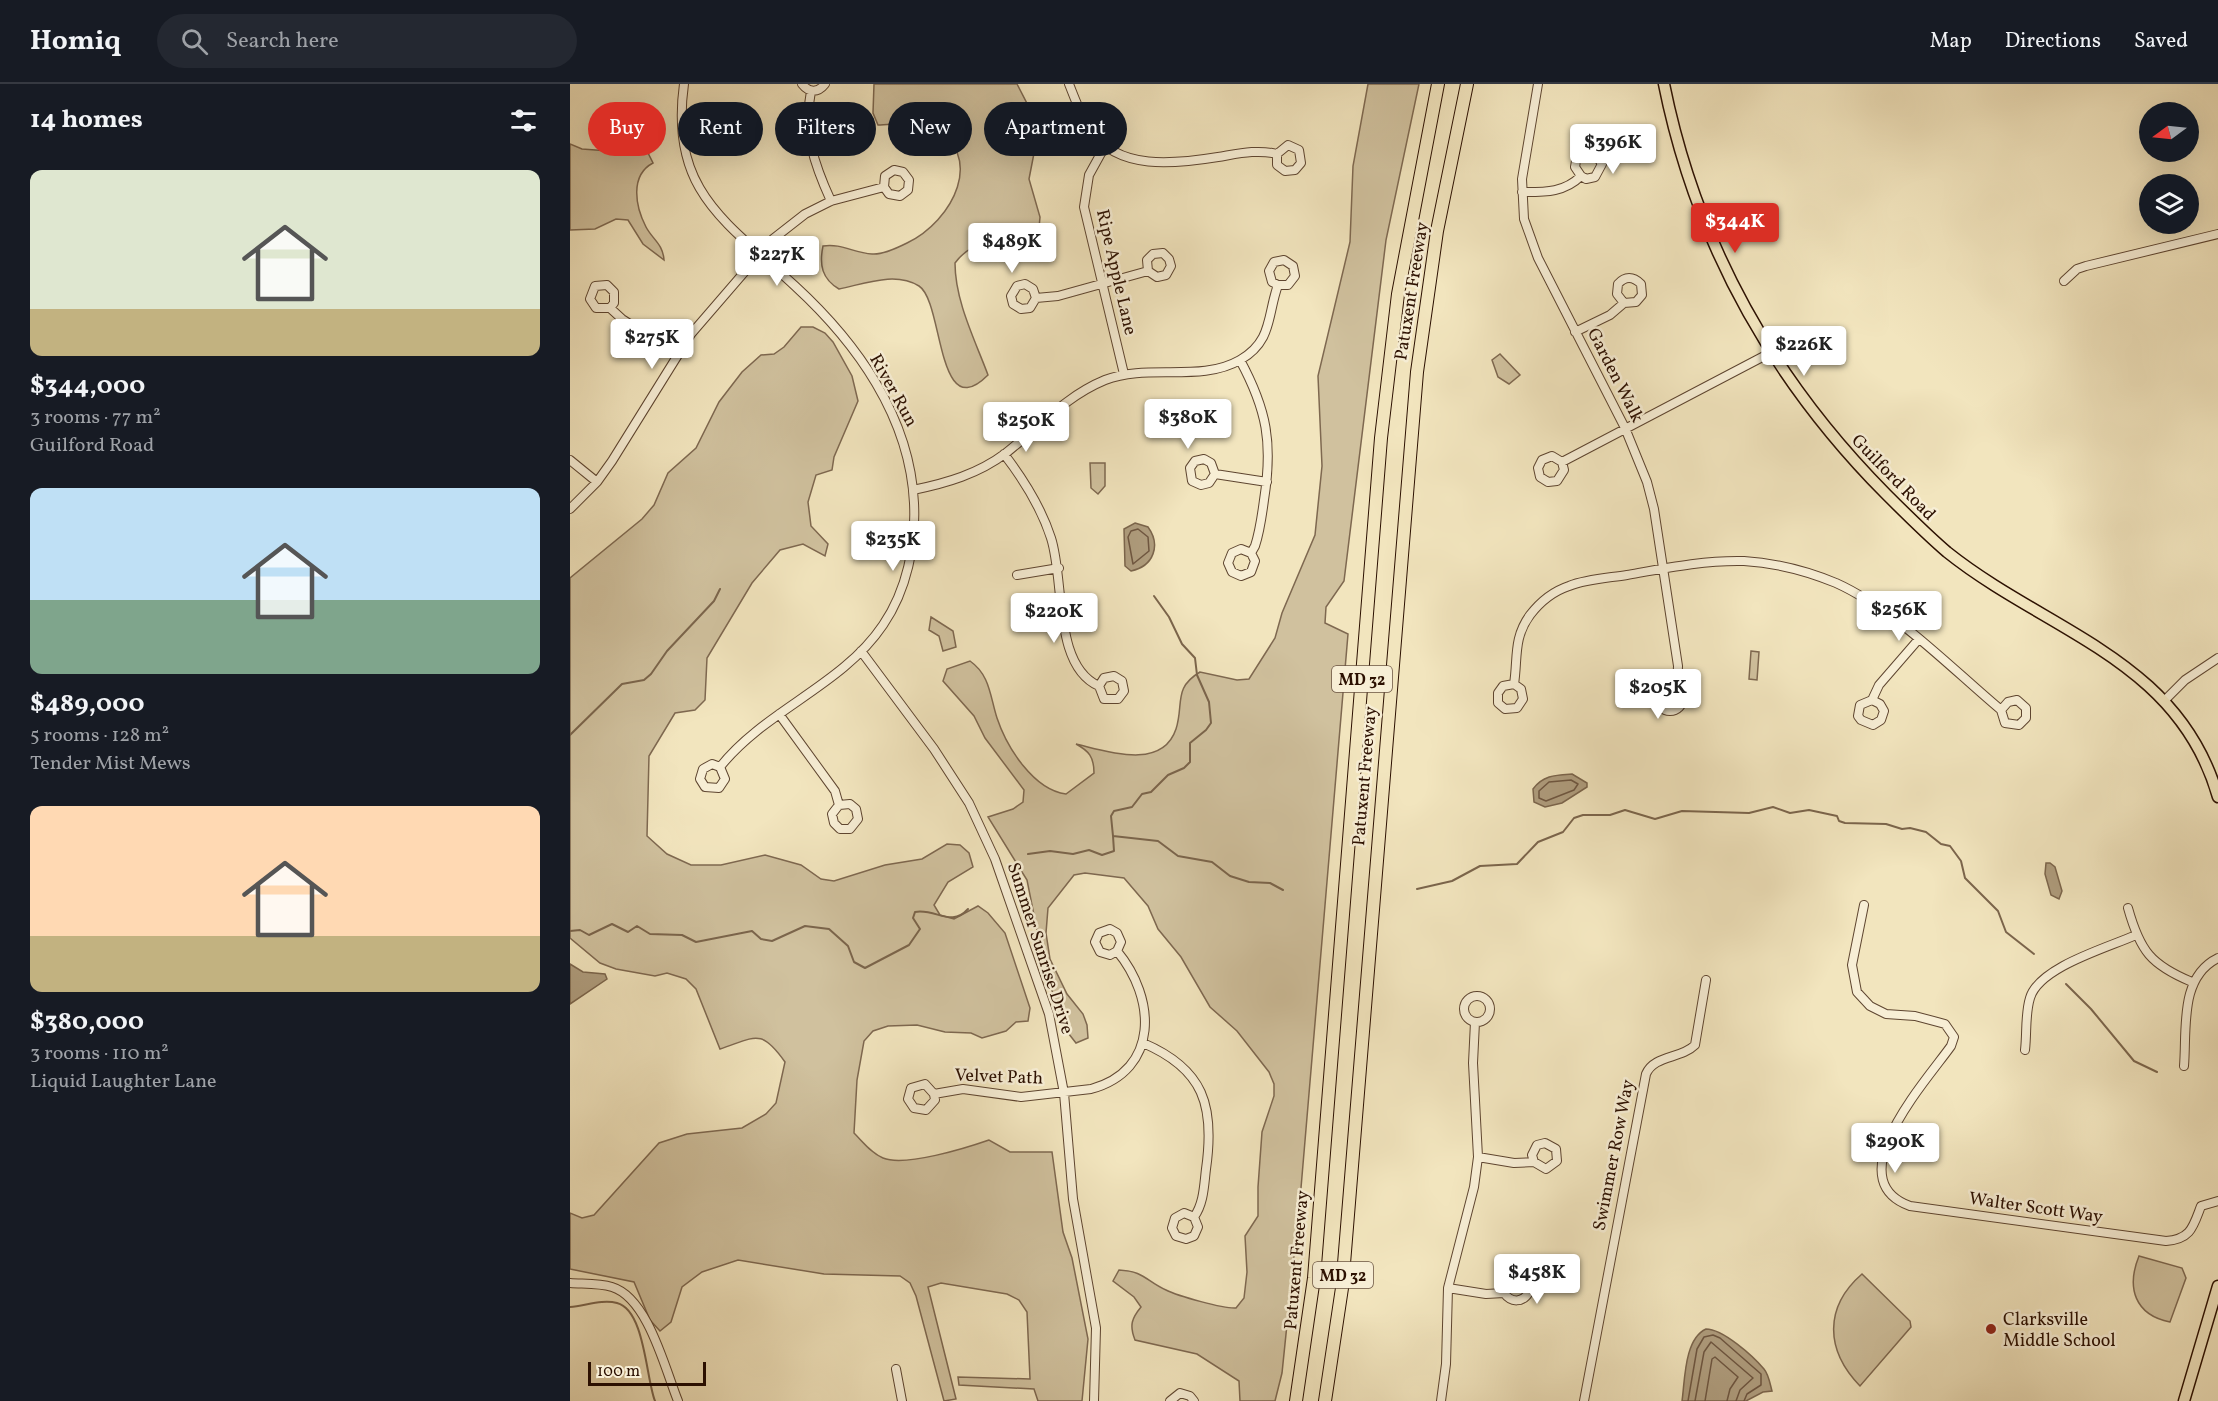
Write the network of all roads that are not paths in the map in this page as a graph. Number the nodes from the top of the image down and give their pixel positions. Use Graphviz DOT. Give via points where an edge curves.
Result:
graph roads {
  1 [pos="684,84"];
  2 [pos="802,84"];
  3 [pos="825,84"];
  4 [pos="1069,84"];
  5 [pos="1438,84"];
  6 [pos="1467,84"];
  7 [pos="1538,84"];
  8 [pos="1664,84"];
  9 [pos="811,91"];
  10 [pos="1077,102"];
  11 [pos="1276,154"];
  12 [pos="1099,156"];
  13 [pos="1124,156"];
  14 [pos="1581,176"];
  15 [pos="884,187"];
  16 [pos="1522,192"];
  17 [pos="831,201"];
  18 [pos="2218,234"];
  19 [pos="759,254"];
  20 [pos="1148,271"];
  21 [pos="2064,281"];
  22 [pos="1102,284"];
  23 [pos="1278,285"];
  24 [pos="1036,298"];
  25 [pos="1624,303"];
  26 [pos="610,308"];
  27 [pos="1575,332"];
  28 [pos="1770,353"];
  29 [pos="677,354"];
  30 [pos="1240,360"];
  31 [pos="1124,374"];
  32 [pos="1625,428"];
  33 [pos="1005,454"];
  34 [pos="570,460"];
  35 [pos="1562,462"];
  36 [pos="1215,474"];
  37 [pos="597,482"];
  38 [pos="1267,482"];
  39 [pos="913,490"];
  40 [pos="570,509"];
  41 [pos="1251,553"];
  42 [pos="1059,568"];
  43 [pos="1663,569"];
  44 [pos="1017,574"];
  45 [pos="1918,640"];
  46 [pos="861,651"];
  47 [pos="2218,658"];
  48 [pos="1514,684"];
  49 [pos="1099,686"];
  50 [pos="1677,687"];
  51 [pos="1872,700"];
  52 [pos="2165,700"];
  53 [pos="2001,710"];
  54 [pos="779,714"];
  55 [pos="720,767"];
  56 [pos="2218,797"];
  57 [pos="839,805"];
  58 [pos="1864,905"];
  59 [pos="2128,908"];
  60 [pos="2136,935"];
  61 [pos="1117,951"];
  62 [pos="2218,958"];
  63 [pos="1707,980"];
  64 [pos="2192,982"];
  65 [pos="1475,1022"];
  66 [pos="1143,1043"];
  67 [pos="2025,1050"];
  68 [pos="2184,1066"];
  69 [pos="1064,1093"];
  70 [pos="934,1094"];
  71 [pos="1478,1157"];
  72 [pos="1533,1162"];
  73 [pos="2218,1201"];
  74 [pos="1194,1217"];
  75 [pos="1314,1278"];
  76 [pos="570,1283"];
  77 [pos="2218,1286"];
  78 [pos="1448,1288"];
  79 [pos="1504,1293"];
  80 [pos="896,1369"];
  81 [pos="678,1401"];
  82 [pos="902,1401"];
  83 [pos="1094,1401"];
  84 [pos="1170,1401"];
  85 [pos="1194,1401"];
  86 [pos="1290,1401"];
  87 [pos="1296,1401"];
  88 [pos="1326,1401"];
  89 [pos="1441,1401"];
  90 [pos="1584,1401"];
  91 [pos="2184,1401"];
  1 -- 19 [label="street, River Run" via="682,131 697,185 723,222"];
  2 -- 9 [label="street"];
  3 -- 9 [label="street"];
  4 -- 10 [label="street"];
  5 -- 75 [label="highway, Patuxent Freeway / MD 32" via="1408,237 1382,428"];
  6 -- 88 [label="highway, Patuxent Freeway / MD 32" via="1437,231 1416,372 1342,1288"];
  7 -- 16 [label="street, Garden Walk" via="1523,162"];
  8 -- 28 [label="main road, Guilford Road" via="1688,175 1704,218"];
  9 -- 17 [label="street" via="808,137"];
  11 -- 13 [label="street" via="1257,151 1157,162"];
  12 -- 22 [label="street, Ripe Apple Lane" via="1089,175 1084,207"];
  14 -- 16 [label="street" via="1560,190"];
  15 -- 17 [label="street"];
  16 -- 27 [label="street, Garden Walk" via="1527,232"];
  17 -- 19 [label="street" via="783,229"];
  18 -- 21 [label="street" via="2086,266"];
  19 -- 29 [label="street"];
  19 -- 39 [label="street, River Run" via="826,318 875,382 898,425"];
  20 -- 22 [label="street"];
  22 -- 24 [label="street"];
  22 -- 31 [label="street, Ripe Apple Lane"];
  23 -- 30 [label="street" via="1266,331"];
  25 -- 27 [label="street" via="1610,315"];
  26 -- 29 [label="street"];
  27 -- 32 [label="street, Garden Walk"];
  28 -- 32 [label="street"];
  28 -- 52 [label="main road, Guilford Road" via="1815,417 1930,537 1978,574 2107,652"];
  29 -- 37 [label="street"];
  30 -- 31 [label="street" via="1211,369"];
  30 -- 38 [label="street" via="1256,390 1267,426"];
  31 -- 33 [label="street" via="1073,397"];
  32 -- 35 [label="street"];
  32 -- 43 [label="street, Garden Walk" via="1647,482"];
  33 -- 39 [label="street" via="962,477"];
  33 -- 42 [label="street" via="1040,508"];
  34 -- 37 [label="street"];
  36 -- 38 [label="street"];
  37 -- 40 [label="street"];
  38 -- 41 [label="street" via="1259,535"];
  39 -- 46 [label="street, River Run" via="913,538 906,574 892,611"];
  42 -- 44 [label="street"];
  42 -- 49 [label="street" via="1071,655 1080,673"];
  43 -- 45 [label="street" via="1724,561 1790,567 1856,594"];
  43 -- 48 [label="street" via="1582,582 1547,598 1530,615 1517,640"];
  43 -- 50 [label="street, Garden Walk" via="1678,666"];
  45 -- 51 [label="street" via="1879,685"];
  45 -- 53 [label="street"];
  46 -- 54 [label="street, River Run"];
  46 -- 69 [label="street, Summer Sunrise Drive" via="954,778 991,850 1049,1014"];
  47 -- 52 [label="street"];
  52 -- 56 [label="main road, Guilford Road" via="2205,760"];
  54 -- 55 [label="street, River Run" via="740,744"];
  54 -- 57 [label="street" via="835,791"];
  58 -- 73 [label="street, Walter Scott Way" via="1852,965 1857,992 1877,1011 1945,1024 1954,1037 1952,1046 1886,1145 1881,1176 1896,1199 1910,1206 2166,1241 2191,1233 2201,1206"];
  59 -- 60 [label="street"];
  60 -- 64 [label="street" via="2157,965"];
  60 -- 67 [label="street" via="2039,981 2030,998"];
  61 -- 66 [label="street" via="1133,972 1143,998"];
  62 -- 64 [label="street"];
  63 -- 90 [label="street, Swimmer Row Way" via="1695,1045 1653,1064 1646,1074"];
  64 -- 68 [label="street"];
  65 -- 71 [label="street"];
  66 -- 69 [label="street, Velvet Path" via="1132,1063 1111,1081"];
  66 -- 74 [label="street" via="1179,1064 1196,1082 1207,1107 1210,1140 1202,1202"];
  69 -- 70 [label="street, Velvet Path" via="1022,1097 963,1089"];
  69 -- 83 [label="street, Summer Sunrise Drive" via="1072,1199 1096,1328"];
  71 -- 72 [label="street"];
  71 -- 78 [label="street"];
  75 -- 86 [label="highway"];
  75 -- 87 [label="highway, Patuxent Freeway / MD 32"];
  76 -- 81 [label="street" via="613,1287 631,1299 647,1323"];
  77 -- 91 [label="main road"];
  78 -- 79 [label="street"];
  78 -- 89 [label="street"];
  80 -- 82 [label="street"];
  84 -- 85 [label="street" via="1180,1394"];
}
